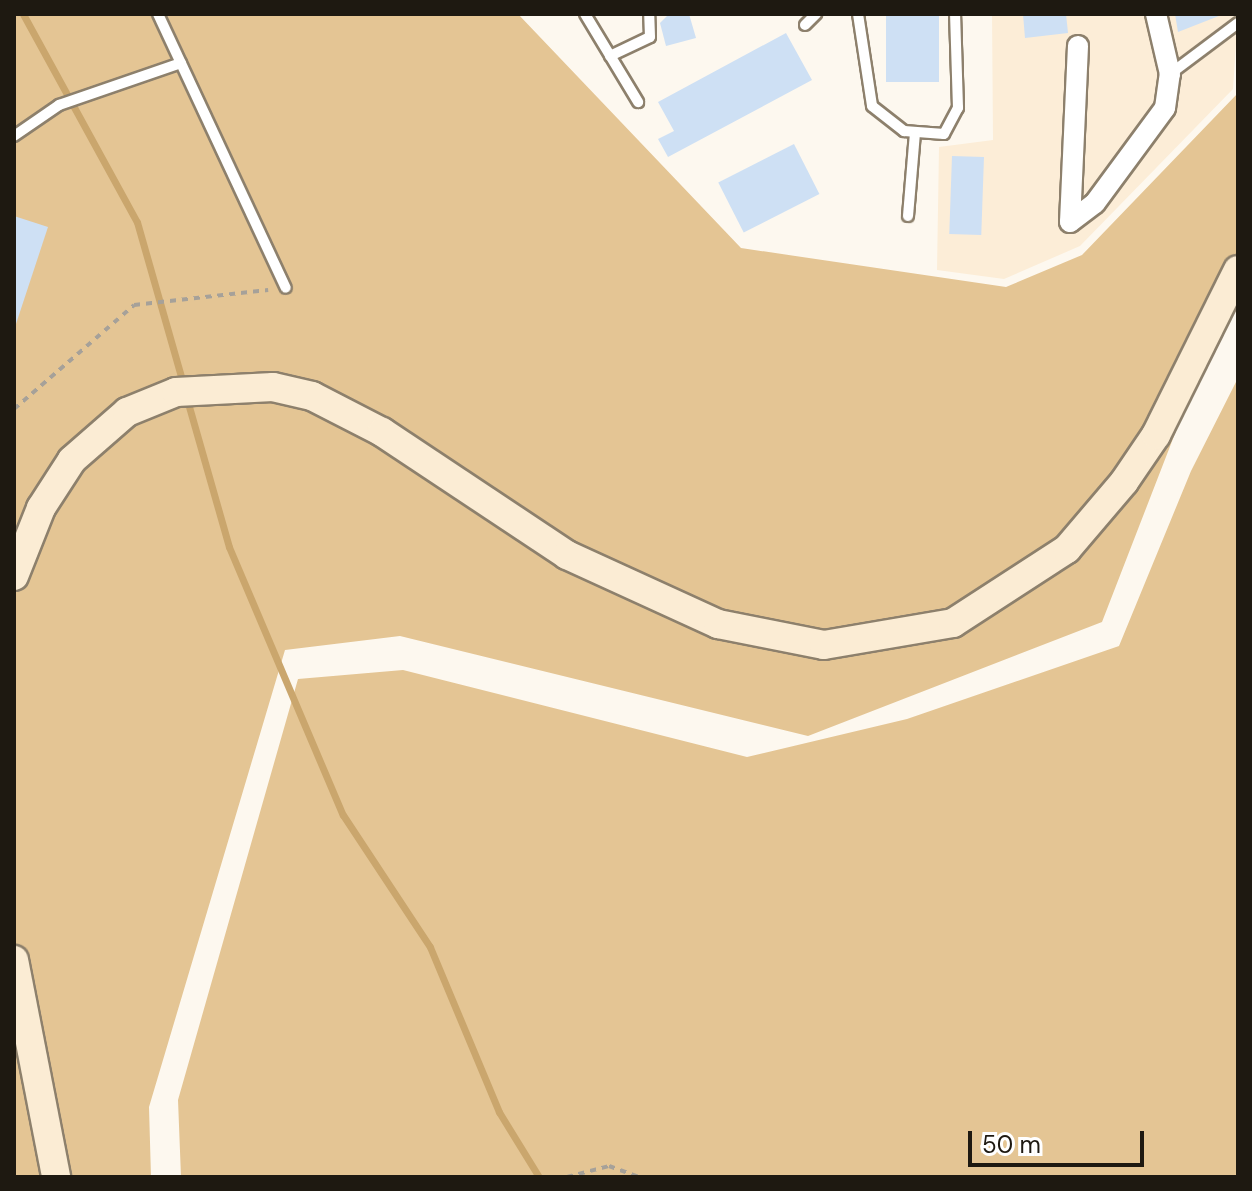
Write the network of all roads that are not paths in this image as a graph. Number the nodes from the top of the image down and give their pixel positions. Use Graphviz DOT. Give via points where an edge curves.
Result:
graph roads {
  1 [pos="158,14"];
  2 [pos="585,14"];
  3 [pos="649,14"];
  4 [pos="816,14"];
  5 [pos="858,14"];
  6 [pos="955,14"];
  7 [pos="1156,14"];
  8 [pos="1238,23"];
  9 [pos="805,25"];
  10 [pos="1078,46"];
  11 [pos="610,56"];
  12 [pos="181,63"];
  13 [pos="1170,74"];
  14 [pos="638,102"];
  15 [pos="915,133"];
  16 [pos="14,136"];
  17 [pos="908,216"];
  18 [pos="1238,270"];
  19 [pos="286,288"];
  20 [pos="14,576"];
  21 [pos="14,960"];
  22 [pos="56,1177"];
  1 -- 12 [label="lane"];
  2 -- 11 [label="lane"];
  3 -- 11 [label="lane" via="650,37"];
  4 -- 9 [label="lane"];
  5 -- 15 [label="lane" via="872,106"];
  6 -- 15 [label="lane" via="953,126 944,134"];
  7 -- 13 [label="street"];
  8 -- 13 [label="lane"];
  10 -- 13 [label="street" via="1070,222 1095,203 1160,115"];
  11 -- 14 [label="lane"];
  12 -- 16 [label="lane" via="59,105"];
  12 -- 19 [label="lane"];
  15 -- 17 [label="lane"];
  18 -- 20 [label="main road" via="1156,435 1124,482 1067,549 953,623 824,645 718,624 567,555 382,432 312,396 273,387 176,392 127,412 72,460 41,508"];
  21 -- 22 [label="main road"];
}
